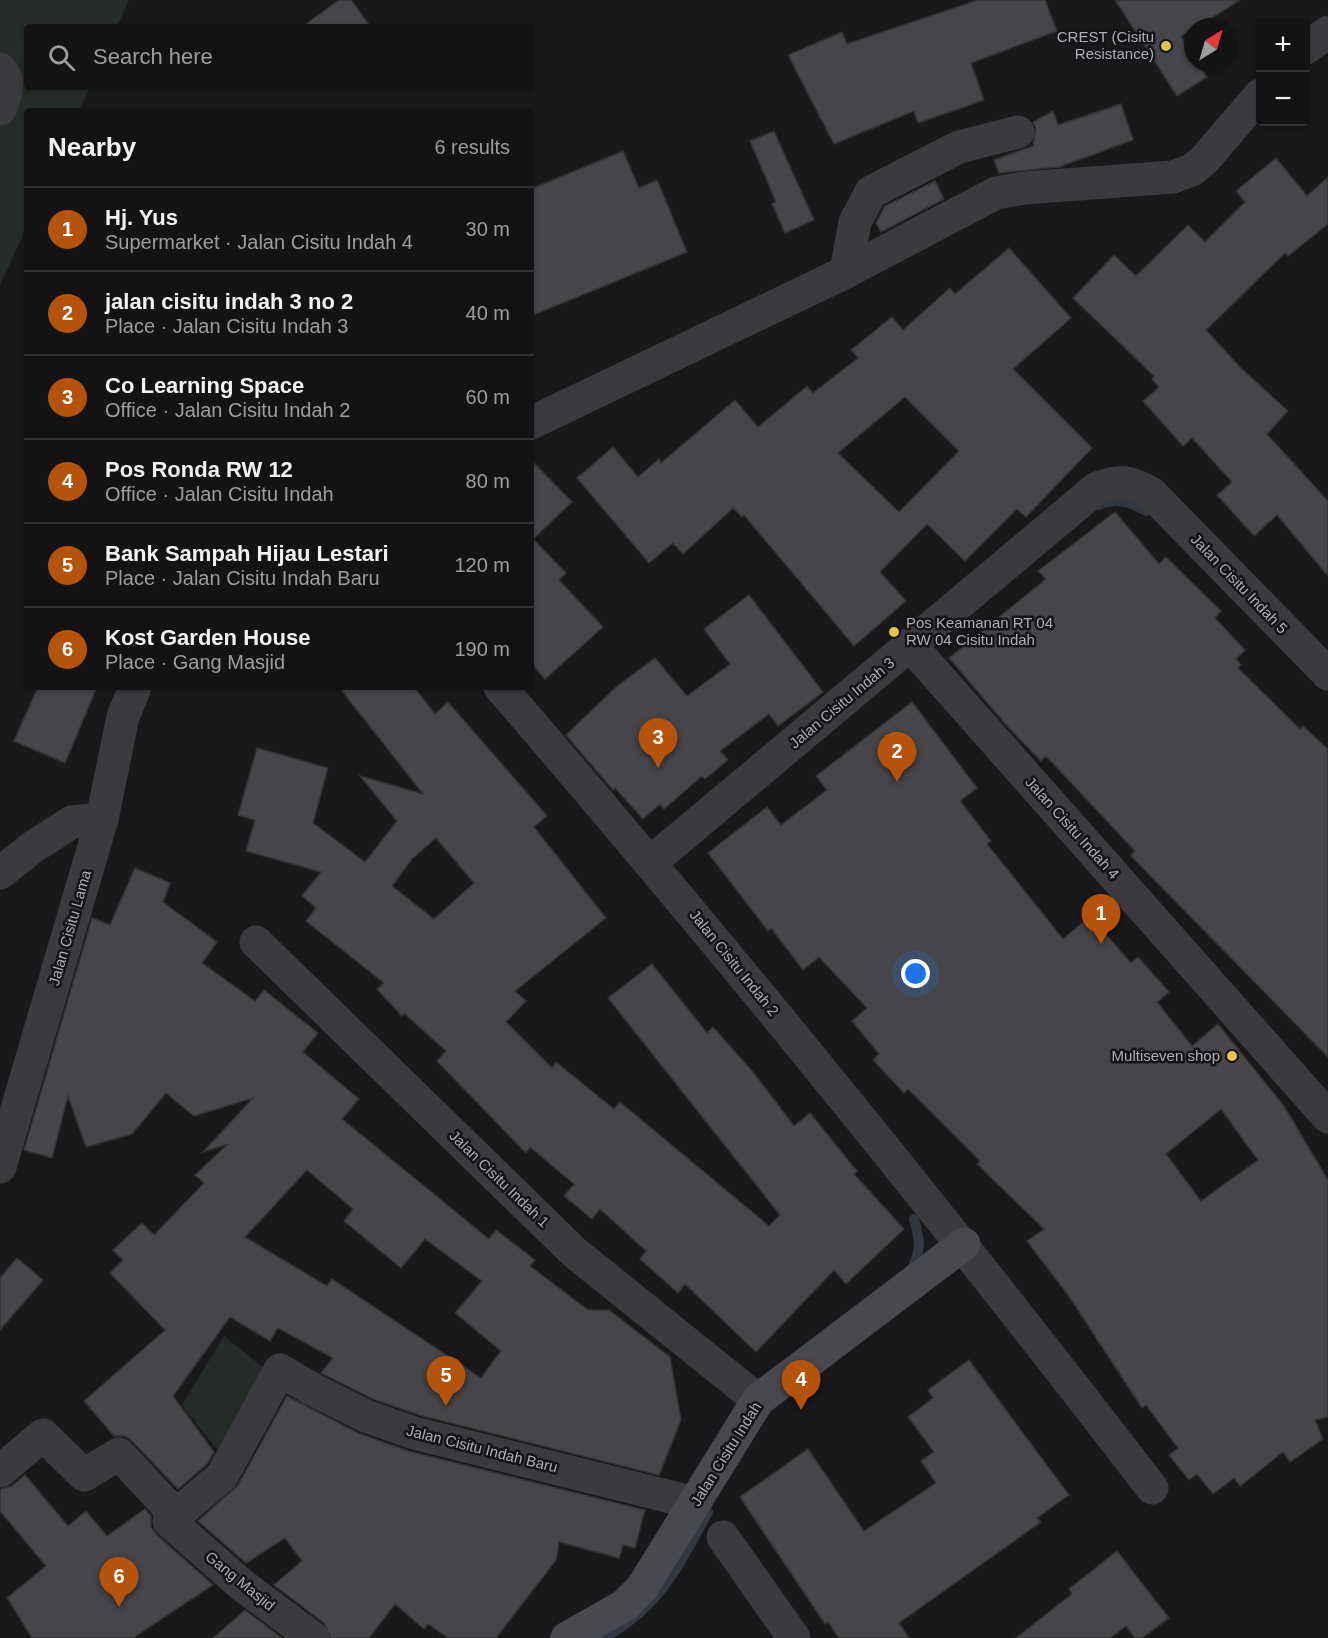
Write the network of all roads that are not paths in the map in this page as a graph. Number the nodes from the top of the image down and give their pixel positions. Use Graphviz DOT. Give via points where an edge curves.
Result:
graph roads {
  1 [pos="1328,32"];
  2 [pos="1310,45"];
  3 [pos="0,69"];
  4 [pos="1256,99"];
  5 [pos="0,109"];
  6 [pos="1018,132"];
  7 [pos="846,272"];
  8 [pos="534,422"];
  9 [pos="1151,493"];
  10 [pos="911,646"];
  11 [pos="1328,674"];
  12 [pos="134,690"];
  13 [pos="503,690"];
  14 [pos="102,819"];
  15 [pos="651,862"];
  16 [pos="0,873"];
  17 [pos="256,942"];
  18 [pos="1328,1117"];
  19 [pos="0,1167"];
  20 [pos="964,1244"];
  21 [pos="758,1400"];
  22 [pos="0,1471"];
  23 [pos="1152,1488"];
  24 [pos="695,1503"];
  25 [pos="172,1518"];
  26 [pos="723,1537"];
  27 [pos="313,1638"];
  28 [pos="567,1638"];
  29 [pos="794,1638"];
  1 -- 2 [label="street"];
  3 -- 5 [label="street" via="7,93"];
  4 -- 7 [label="street" via="1192,170 1173,177 996,193"];
  6 -- 7 [label="street" via="959,147 871,192 855,222"];
  7 -- 8 [label="street"];
  9 -- 10 [label="street, Jalan Cisitu Indah 3" via="1134,482 1114,482 1096,488"];
  9 -- 11 [label="street, Jalan Cisitu Indah 5"];
  10 -- 15 [label="street, Jalan Cisitu Indah 3"];
  10 -- 18 [label="street, Jalan Cisitu Indah 4"];
  12 -- 14 [label="street, Jalan Cisitu Lama" via="123,717"];
  13 -- 15 [label="street, Jalan Cisitu Indah 2"];
  14 -- 16 [label="street" via="72,822"];
  14 -- 19 [label="street, Jalan Cisitu Lama"];
  15 -- 20 [label="street, Jalan Cisitu Indah 2"];
  17 -- 21 [label="street, Jalan Cisitu Indah 1" via="574,1252"];
  20 -- 21 [label="street, Jalan Cisitu Indah"];
  20 -- 23 [label="street, Jalan Cisitu Indah 2"];
  21 -- 24 [label="street, Jalan Cisitu Indah"];
  22 -- 25 [label="street, Gang Masjid" via="43,1435 84,1475 119,1454"];
  24 -- 25 [label="street, Jalan Cisitu Indah Baru" via="414,1433 366,1416 280,1370 222,1476"];
  24 -- 28 [label="street, Jalan Cisitu Indah" via="642,1588 625,1605"];
  25 -- 27 [label="street, Gang Masjid" via="242,1586"];
  26 -- 29 [label="street"];
}
